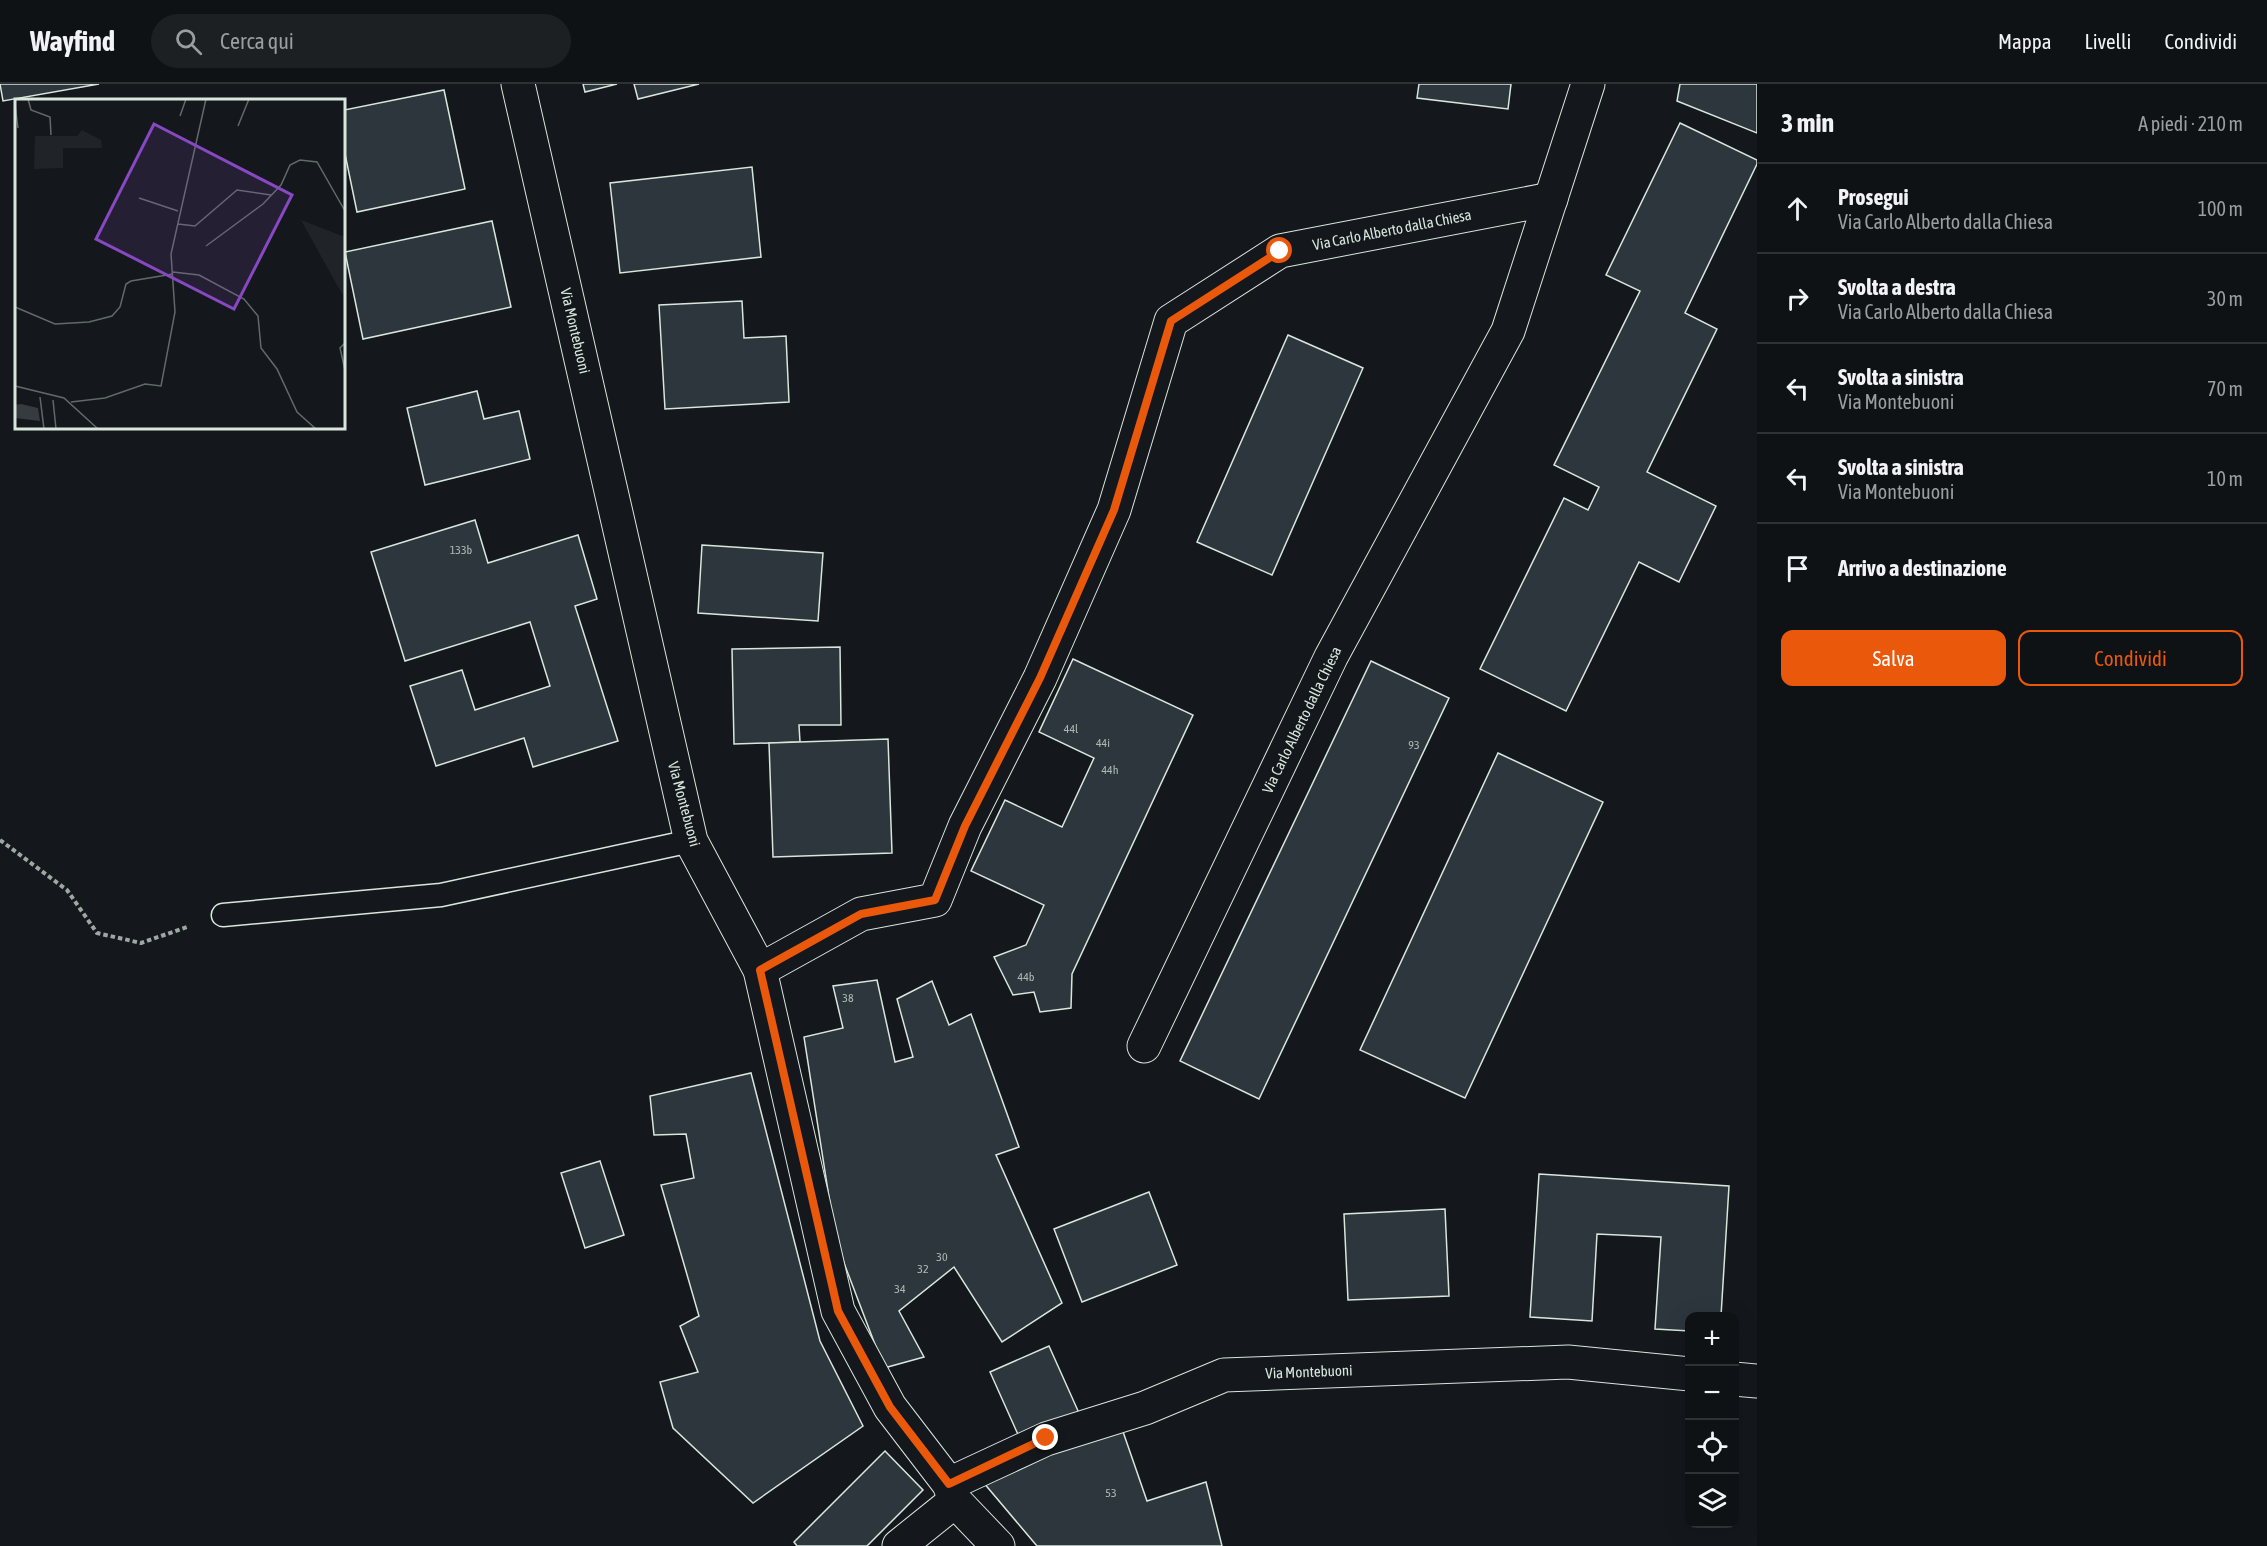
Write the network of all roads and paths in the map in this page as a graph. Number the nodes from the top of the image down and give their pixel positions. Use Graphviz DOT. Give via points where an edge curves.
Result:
graph roads {
  1 [pos="518,84"];
  2 [pos="1588,84"];
  3 [pos="1551,199"];
  4 [pos="0,840"];
  5 [pos="691,841"];
  6 [pos="223,915"];
  7 [pos="760,970"];
  8 [pos="1144,1046"];
  9 [pos="1685,1374"];
  10 [pos="1739,1379"];
  11 [pos="1757,1381"];
  12 [pos="952,1493"];
  13 [pos="898,1546"];
  14 [pos="998,1546"];
  1 -- 5 [label="street, Via Montebuoni"];
  2 -- 3 [label="street, Via Carlo Alberto dalla Chiesa"];
  3 -- 7 [label="street, Via Carlo Alberto dalla Chiesa" via="1280,251 1171,321 1114,510 1040,678 965,826 935,900 861,914"];
  3 -- 8 [label="street, Via Carlo Alberto dalla Chiesa" via="1508,331 1331,657"];
  4 -- 6 [label="path" via="68,890 97,933 141,943"];
  5 -- 6 [label="lane" via="441,895"];
  5 -- 7 [label="street, Via Montebuoni"];
  7 -- 12 [label="street, Via Montebuoni" via="838,1311 890,1407"];
  9 -- 12 [label="street, Via Montebuoni" via="1568,1362 1224,1375 1145,1408 1046,1438"];
  10 -- 11 [label="street"];
  12 -- 13 [label="street, Via Montebuoni"];
  12 -- 14 [label="street, Via Montebuoni"];
}
